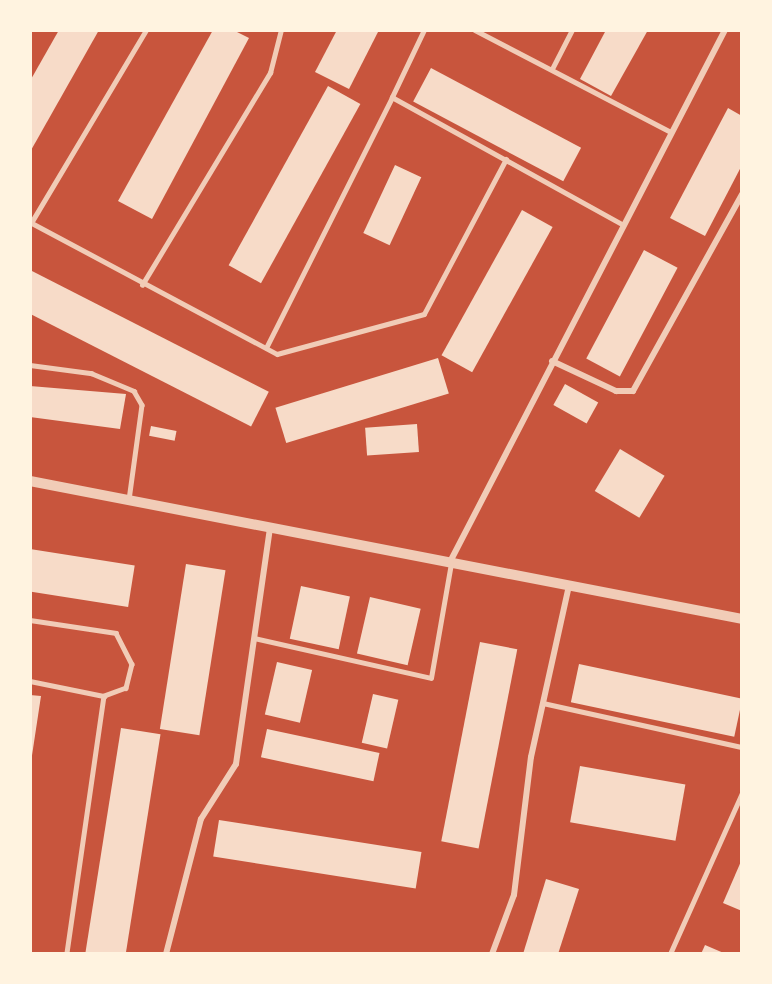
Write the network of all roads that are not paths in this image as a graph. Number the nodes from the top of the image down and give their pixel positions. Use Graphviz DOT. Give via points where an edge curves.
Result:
graph roads {
  1 [pos="146,30"];
  2 [pos="281,30"];
  3 [pos="424,30"];
  4 [pos="475,30"];
  5 [pos="572,30"];
  6 [pos="725,30"];
  7 [pos="552,69"];
  8 [pos="392,97"];
  9 [pos="671,132"];
  10 [pos="506,159"];
  11 [pos="742,194"];
  12 [pos="31,223"];
  13 [pos="622,224"];
  14 [pos="142,285"];
  15 [pos="266,348"];
  16 [pos="552,361"];
  17 [pos="30,364"];
  18 [pos="30,481"];
  19 [pos="129,500"];
  20 [pos="270,526"];
  21 [pos="451,560"];
  22 [pos="569,585"];
  23 [pos="742,619"];
  24 [pos="30,620"];
  25 [pos="254,639"];
  26 [pos="30,681"];
  27 [pos="104,696"];
  28 [pos="543,703"];
  29 [pos="742,747"];
  30 [pos="742,793"];
  31 [pos="67,954"];
  32 [pos="166,954"];
  33 [pos="492,954"];
  34 [pos="670,954"];
  1 -- 12 [label="lane"];
  2 -- 14 [label="lane" via="270,72"];
  3 -- 8 [label="lane"];
  4 -- 7 [label="lane"];
  5 -- 7 [label="lane"];
  6 -- 9 [label="street"];
  7 -- 9 [label="lane"];
  8 -- 10 [label="lane"];
  8 -- 15 [label="lane"];
  9 -- 13 [label="street"];
  10 -- 13 [label="lane"];
  10 -- 15 [label="lane" via="424,314 277,354"];
  11 -- 16 [label="street" via="633,391 616,391"];
  12 -- 14 [label="lane"];
  13 -- 16 [label="street"];
  14 -- 15 [label="lane"];
  16 -- 21 [label="street"];
  17 -- 19 [label="lane" via="91,373 134,391 142,405"];
  18 -- 19 [label="street"];
  19 -- 20 [label="street"];
  20 -- 21 [label="street"];
  20 -- 25 [label="street"];
  21 -- 22 [label="street"];
  21 -- 25 [label="lane" via="431,678"];
  22 -- 23 [label="street"];
  22 -- 28 [label="street"];
  24 -- 27 [label="lane" via="116,633 127,647 131,676 117,696"];
  25 -- 32 [label="street" via="236,764 201,819"];
  26 -- 27 [label="lane"];
  27 -- 31 [label="lane"];
  28 -- 29 [label="lane"];
  28 -- 33 [label="street" via="514,896"];
  30 -- 34 [label="lane"];
}
